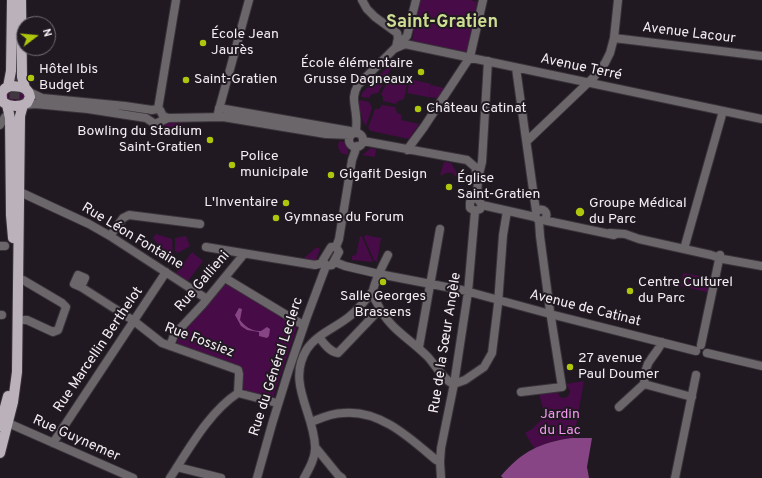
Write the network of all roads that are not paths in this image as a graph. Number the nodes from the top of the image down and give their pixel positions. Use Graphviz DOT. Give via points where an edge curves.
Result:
graph roads {
  1 [pos="12,0"];
  2 [pos="16,0"];
  3 [pos="20,0"];
  4 [pos="176,0"];
  5 [pos="249,0"];
  6 [pos="362,0"];
  7 [pos="416,0"];
  8 [pos="483,0"];
  9 [pos="618,0"];
  10 [pos="410,26"];
  11 [pos="397,33"];
  12 [pos="614,38"];
  13 [pos="396,48"];
  14 [pos="762,56"];
  15 [pos="470,57"];
  16 [pos="488,61"];
  17 [pos="516,68"];
  18 [pos="588,82"];
  19 [pos="4,88"];
  20 [pos="27,90"];
  21 [pos="96,103"];
  22 [pos="24,105"];
  23 [pos="219,108"];
  24 [pos="8,109"];
  25 [pos="723,111"];
  26 [pos="113,114"];
  27 [pos="161,115"];
  28 [pos="217,117"];
  29 [pos="149,119"];
  30 [pos="762,119"];
  31 [pos="0,125"];
  32 [pos="355,139"];
  33 [pos="527,141"];
  34 [pos="407,150"];
  35 [pos="478,178"];
  36 [pos="20,192"];
  37 [pos="477,198"];
  38 [pos="482,205"];
  39 [pos="507,210"];
  40 [pos="475,211"];
  41 [pos="540,217"];
  42 [pos="200,224"];
  43 [pos="440,229"];
  44 [pos="110,236"];
  45 [pos="336,246"];
  46 [pos="206,247"];
  47 [pos="684,249"];
  48 [pos="244,254"];
  49 [pos="388,255"];
  50 [pos="720,257"];
  51 [pos="334,262"];
  52 [pos="19,264"];
  53 [pos="324,264"];
  54 [pos="315,265"];
  55 [pos="762,266"];
  56 [pos="166,272"];
  57 [pos="379,274"];
  58 [pos="322,276"];
  59 [pos="225,278"];
  60 [pos="16,281"];
  61 [pos="430,284"];
  62 [pos="81,287"];
  63 [pos="373,291"];
  64 [pos="468,292"];
  65 [pos="207,299"];
  66 [pos="498,300"];
  67 [pos="380,309"];
  68 [pos="550,314"];
  69 [pos="18,320"];
  70 [pos="134,321"];
  71 [pos="303,325"];
  72 [pos="319,337"];
  73 [pos="662,342"];
  74 [pos="170,346"];
  75 [pos="418,347"];
  76 [pos="699,348"];
  77 [pos="293,355"];
  78 [pos="303,357"];
  79 [pos="762,366"];
  80 [pos="696,375"];
  81 [pos="454,384"];
  82 [pos="644,384"];
  83 [pos="522,392"];
  84 [pos="238,393"];
  85 [pos="692,397"];
  86 [pos="277,403"];
  87 [pos="619,408"];
  88 [pos="2,422"];
  89 [pos="311,422"];
  90 [pos="53,442"];
  91 [pos="316,448"];
  92 [pos="0,453"];
  93 [pos="440,462"];
  94 [pos="177,467"];
  95 [pos="133,478"];
  96 [pos="170,478"];
  97 [pos="221,478"];
  98 [pos="256,478"];
  99 [pos="304,478"];
  100 [pos="342,478"];
  101 [pos="442,478"];
  102 [pos="675,478"];
  1 -- 19 [label="main road" via="12,72"];
  2 -- 3 [label="main road" via="17,78"];
  3 -- 20 [label="main road" via="22,77"];
  4 -- 27 [label="street"];
  5 -- 23 [label="street"];
  6 -- 11 [label="street" via="375,17"];
  7 -- 10 [label="street"];
  8 -- 15 [label="street"];
  9 -- 12 [label="street"];
  10 -- 11 [label="street" via="406,32"];
  10 -- 13 [label="street" via="407,36"];
  11 -- 13 [label="street"];
  12 -- 14 [label="street, Avenue Lacour"];
  12 -- 18 [label="street" via="605,63"];
  13 -- 15 [label="street, Avenue Terré" via="405,44"];
  13 -- 32 [label="street" via="354,92 357,118"];
  15 -- 16 [label="street, Avenue Terré"];
  15 -- 34 [label="street"];
  16 -- 17 [label="street, Avenue Terré"];
  16 -- 35 [label="street" via="482,162"];
  17 -- 18 [label="street, Avenue Terré"];
  17 -- 33 [label="street"];
  18 -- 25 [label="street, Avenue Terré"];
  18 -- 33 [label="street"];
  19 -- 20 [label="main road"];
  19 -- 24 [label="main road" via="2,93"];
  20 -- 21 [label="street" via="42,98"];
  20 -- 22 [label="main road" via="29,99"];
  21 -- 26 [label="street"];
  21 -- 27 [label="street"];
  22 -- 24 [label="main road"];
  22 -- 26 [label="street" via="88,109"];
  22 -- 36 [label="main road" via="20,116"];
  23 -- 28 [label="street"];
  23 -- 32 [label="street" via="349,130"];
  24 -- 31 [label="street"];
  24 -- 52 [label="main road"];
  24 -- 60 [label="main road"];
  25 -- 30 [label="street, Avenue Terré"];
  25 -- 47 [label="street"];
  26 -- 29 [label="street"];
  27 -- 28 [label="street"];
  27 -- 29 [label="street" via="149,114"];
  27 -- 29 [label="street" via="159,123 155,124"];
  28 -- 32 [label="street"];
  32 -- 34 [label="street"];
  32 -- 45 [label="street, Rue du Général Leclerc"];
  33 -- 41 [label="street"];
  34 -- 35 [label="street" via="467,160 475,167"];
  35 -- 37 [label="street"];
  36 -- 44 [label="street, Rue Léon Fontaine"];
  36 -- 52 [label="main road"];
  37 -- 38 [label="street"];
  37 -- 40 [label="street" via="471,200 469,205"];
  38 -- 39 [label="street"];
  38 -- 40 [label="street" via="480,210"];
  39 -- 41 [label="street"];
  39 -- 66 [label="street" via="503,229"];
  40 -- 64 [label="street, Rue de la Sœur Angèle"];
  41 -- 47 [label="street"];
  41 -- 68 [label="street"];
  42 -- 44 [label="street" via="129,215 123,218"];
  43 -- 61 [label="street"];
  44 -- 56 [label="street, Rue Léon Fontaine"];
  45 -- 51 [label="street, Rue du Général Leclerc" via="339,252"];
  45 -- 53 [label="street, Rue du Général Leclerc" via="331,247 324,257"];
  46 -- 48 [label="street"];
  47 -- 50 [label="street"];
  48 -- 54 [label="street"];
  48 -- 59 [label="street, Rue Gallieni"];
  49 -- 57 [label="street"];
  50 -- 55 [label="street"];
  50 -- 76 [label="street"];
  51 -- 53 [label="street" via="332,265"];
  51 -- 57 [label="street, Avenue de Catinat"];
  52 -- 60 [label="main road"];
  53 -- 54 [label="street"];
  53 -- 58 [label="street, Rue du Général Leclerc"];
  54 -- 58 [label="street"];
  56 -- 65 [label="street, Rue Léon Fontaine"];
  56 -- 70 [label="street, Rue Marcellin Berthelot"];
  57 -- 61 [label="street, Avenue de Catinat"];
  57 -- 63 [label="street"];
  58 -- 71 [label="street, Rue du Général Leclerc"];
  59 -- 65 [label="street, Rue Gallieni"];
  59 -- 71 [label="street"];
  60 -- 69 [label="main road"];
  60 -- 69 [label="street" via="23,280 62,303 66,308 58,330 53,332 27,320"];
  60 -- 88 [label="main road" via="12,373"];
  61 -- 64 [label="street, Avenue de Catinat"];
  61 -- 75 [label="street"];
  62 -- 70 [label="street, Rue Fossiez"];
  63 -- 67 [label="street"];
  63 -- 72 [label="street" via="351,315"];
  64 -- 66 [label="street, Avenue de Catinat"];
  64 -- 81 [label="street, Rue de la Sœur Angèle"];
  65 -- 74 [label="street, Rue Gallieni" via="174,335"];
  66 -- 68 [label="street, Avenue de Catinat"];
  66 -- 81 [label="street" via="492,353 488,361 472,376"];
  67 -- 72 [label="street" via="338,353 329,349"];
  67 -- 75 [label="street" via="390,325"];
  68 -- 73 [label="street, Avenue de Catinat"];
  68 -- 83 [label="street" via="562,386"];
  69 -- 88 [label="main road" via="14,402"];
  70 -- 74 [label="street, Rue Fossiez" via="162,343"];
  70 -- 90 [label="street, Rue Marcellin Berthelot"];
  71 -- 77 [label="street, Rue du Général Leclerc"];
  72 -- 78 [label="street"];
  73 -- 76 [label="street, Avenue de Catinat"];
  73 -- 82 [label="street" via="646,369"];
  74 -- 84 [label="street, Rue Fossiez" via="238,370"];
  75 -- 81 [label="street" via="449,382"];
  76 -- 79 [label="street" via="706,347 706,353"];
  77 -- 78 [label="street"];
  77 -- 86 [label="street, Rue du Général Leclerc"];
  78 -- 89 [label="street" via="299,369 300,387"];
  80 -- 85 [label="street"];
  81 -- 93 [label="street, Rue de la Sœur Angèle"];
  82 -- 85 [label="street"];
  82 -- 87 [label="street"];
  84 -- 86 [label="street"];
  84 -- 94 [label="street" via="213,415"];
  85 -- 102 [label="street"];
  86 -- 98 [label="street, Rue du Général Leclerc"];
  88 -- 90 [label="street, Rue Guynemer"];
  88 -- 92 [label="main road"];
  89 -- 91 [label="street"];
  89 -- 93 [label="street" via="344,412 367,414 392,426"];
  90 -- 95 [label="street, Rue Guynemer"];
  91 -- 99 [label="street"];
  91 -- 100 [label="street"];
  93 -- 101 [label="street, Rue de la Sœur Angèle"];
  94 -- 96 [label="street"];
  94 -- 97 [label="street"];
}
